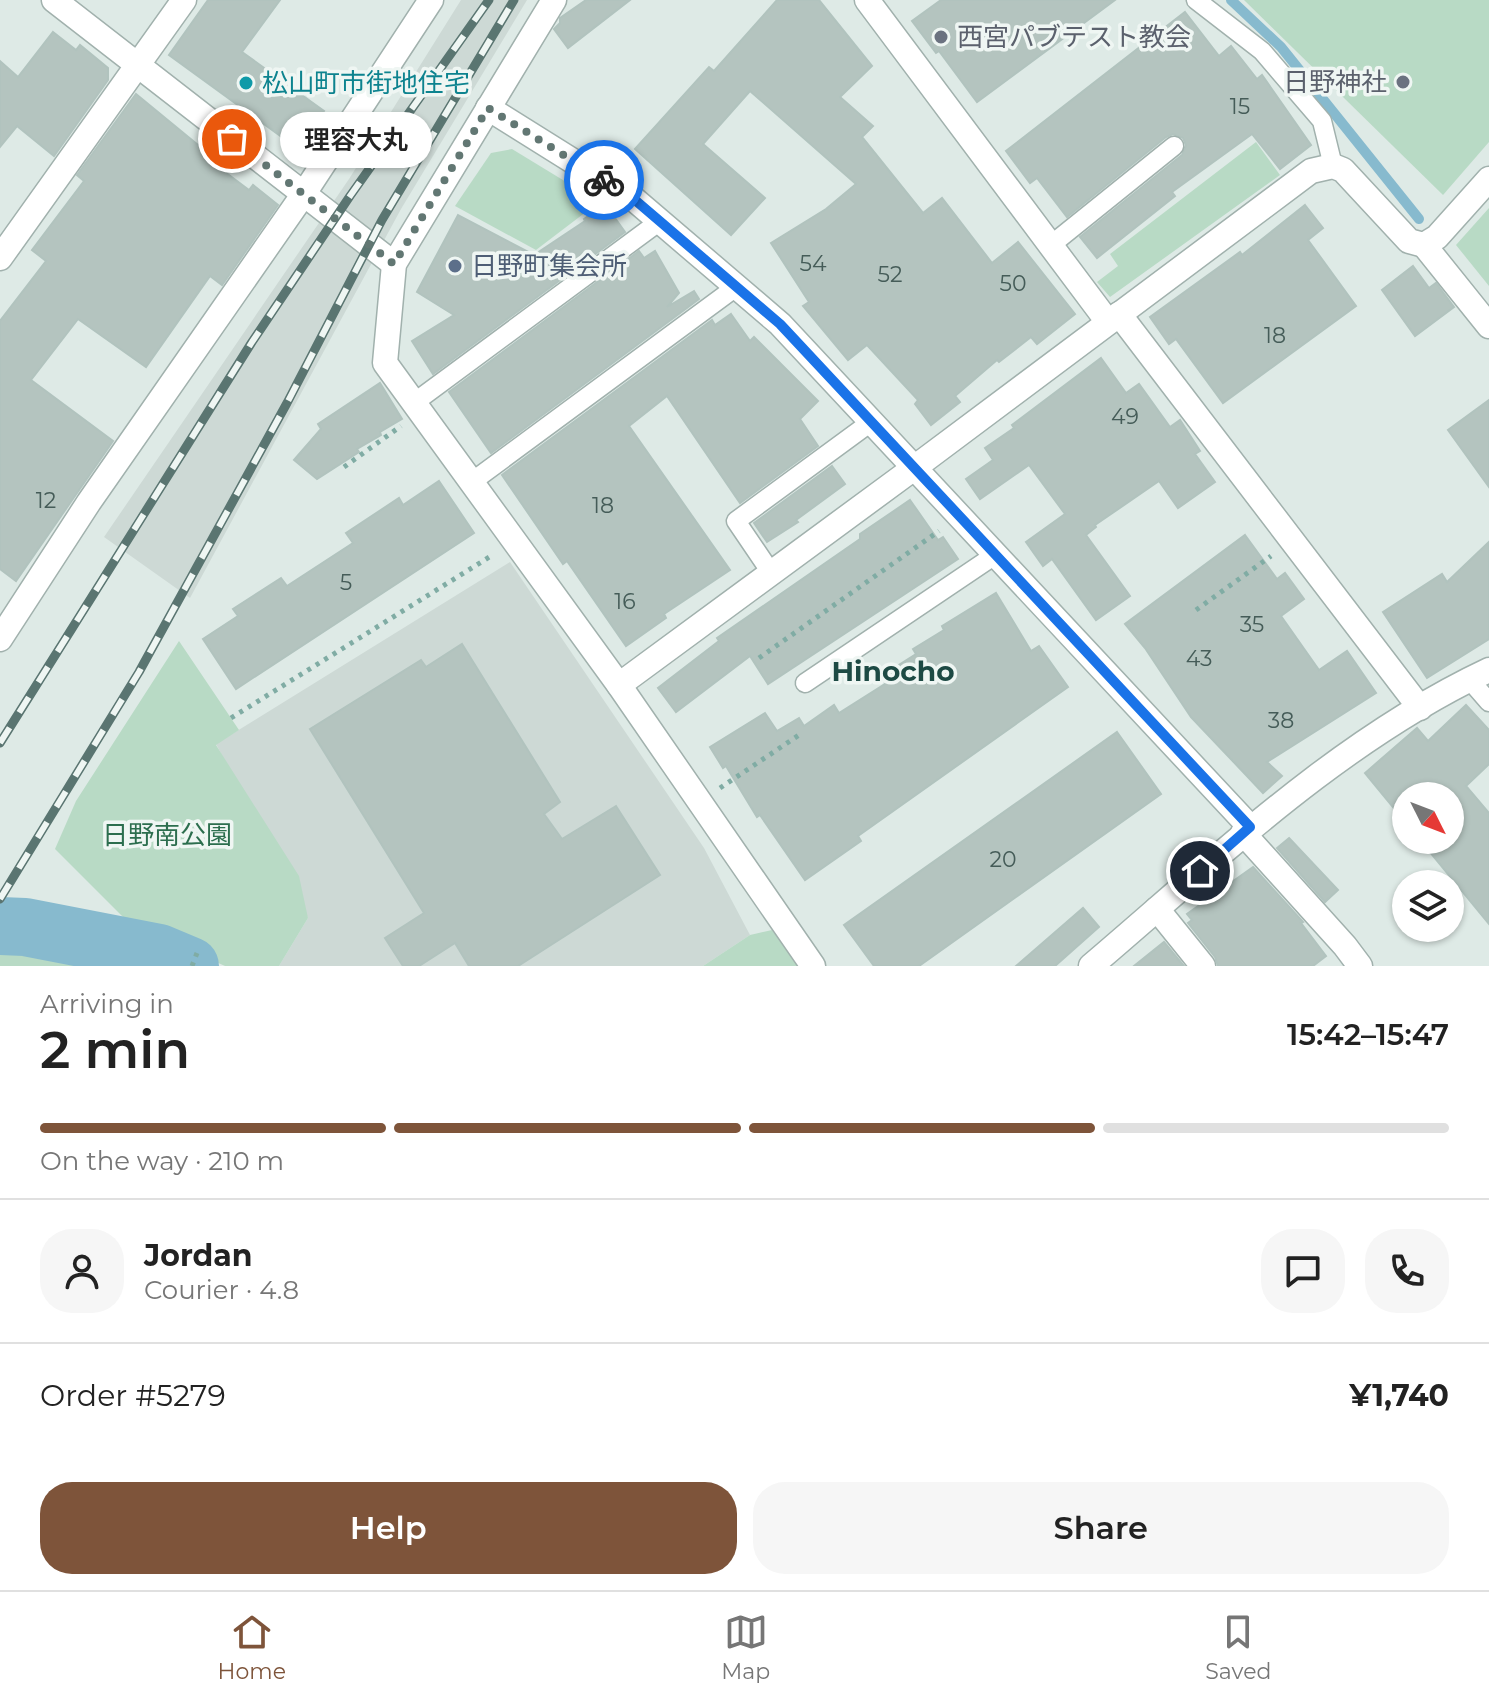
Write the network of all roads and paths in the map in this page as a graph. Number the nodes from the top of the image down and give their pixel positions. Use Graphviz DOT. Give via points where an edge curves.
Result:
graph roads {
  1 [pos="54,0"];
  2 [pos="184,0"];
  3 [pos="431,0"];
  4 [pos="554,0"];
  5 [pos="867,0"];
  6 [pos="1196,0"];
  7 [pos="137,65"];
  8 [pos="488,108"];
  9 [pos="1174,146"];
  10 [pos="1333,166"];
  11 [pos="1489,179"];
  12 [pos="303,195"];
  13 [pos="660,221"];
  14 [pos="1051,245"];
  15 [pos="1424,245"];
  16 [pos="0,258"];
  17 [pos="394,264"];
  18 [pos="736,287"];
  19 [pos="1114,318"];
  20 [pos="1489,326"];
  21 [pos="418,407"];
  22 [pos="871,422"];
  23 [pos="344,467"];
  24 [pos="914,468"];
  25 [pos="473,481"];
  26 [pos="959,517"];
  27 [pos="516,541"];
  28 [pos="1291,541"];
  29 [pos="995,555"];
  30 [pos="772,574"];
  31 [pos="1196,610"];
  32 [pos="0,639"];
  33 [pos="759,658"];
  34 [pos="1479,675"];
  35 [pos="805,683"];
  36 [pos="619,685"];
  37 [pos="1489,702"];
  38 [pos="1420,708"];
  39 [pos="231,718"];
  40 [pos="802,733"];
  41 [pos="699,802"];
  42 [pos="1247,830"];
  43 [pos="1157,909"];
  44 [pos="197,953"];
  45 [pos="192,966"];
  46 [pos="813,966"];
  47 [pos="1091,966"];
  48 [pos="1203,966"];
  49 [pos="1360,966"];
  1 -- 7 [label="street"];
  2 -- 7 [label="street"];
  3 -- 12 [label="street"];
  4 -- 8 [label="street"];
  5 -- 14 [label="street"];
  6 -- 10 [label="lane" via="1262,51 1322,121"];
  7 -- 12 [label="street"];
  7 -- 16 [label="street"];
  8 -- 13 [label="street"];
  8 -- 17 [label="street"];
  9 -- 14 [label="lane"];
  10 -- 15 [label="street" via="1351,176 1409,241"];
  10 -- 19 [label="street" via="1311,171"];
  11 -- 15 [label="street"];
  12 -- 17 [label="street"];
  12 -- 32 [label="street"];
  13 -- 18 [label="street"];
  13 -- 21 [label="lane"];
  14 -- 19 [label="street"];
  15 -- 20 [label="street"];
  17 -- 21 [label="street" via="385,363"];
  18 -- 22 [label="street" via="780,324"];
  18 -- 25 [label="lane"];
  19 -- 24 [label="street"];
  19 -- 28 [label="street"];
  21 -- 23 [label="path"];
  21 -- 25 [label="street"];
  22 -- 24 [label="street"];
  22 -- 30 [label="lane" via="736,521"];
  24 -- 26 [label="street"];
  24 -- 30 [label="street"];
  25 -- 27 [label="street"];
  26 -- 29 [label="street"];
  26 -- 33 [label="path"];
  27 -- 36 [label="street"];
  27 -- 39 [label="path"];
  28 -- 31 [label="path"];
  28 -- 38 [label="street"];
  29 -- 35 [label="lane"];
  29 -- 42 [label="street"];
  30 -- 36 [label="street"];
  34 -- 37 [label="lane"];
  34 -- 38 [label="street"];
  36 -- 41 [label="street"];
  38 -- 42 [label="street" via="1358,745"];
  40 -- 41 [label="path"];
  41 -- 46 [label="street"];
  42 -- 43 [label="street"];
  42 -- 49 [label="street"];
  43 -- 47 [label="street"];
  43 -- 48 [label="street"];
  44 -- 45 [label="path"];
}
